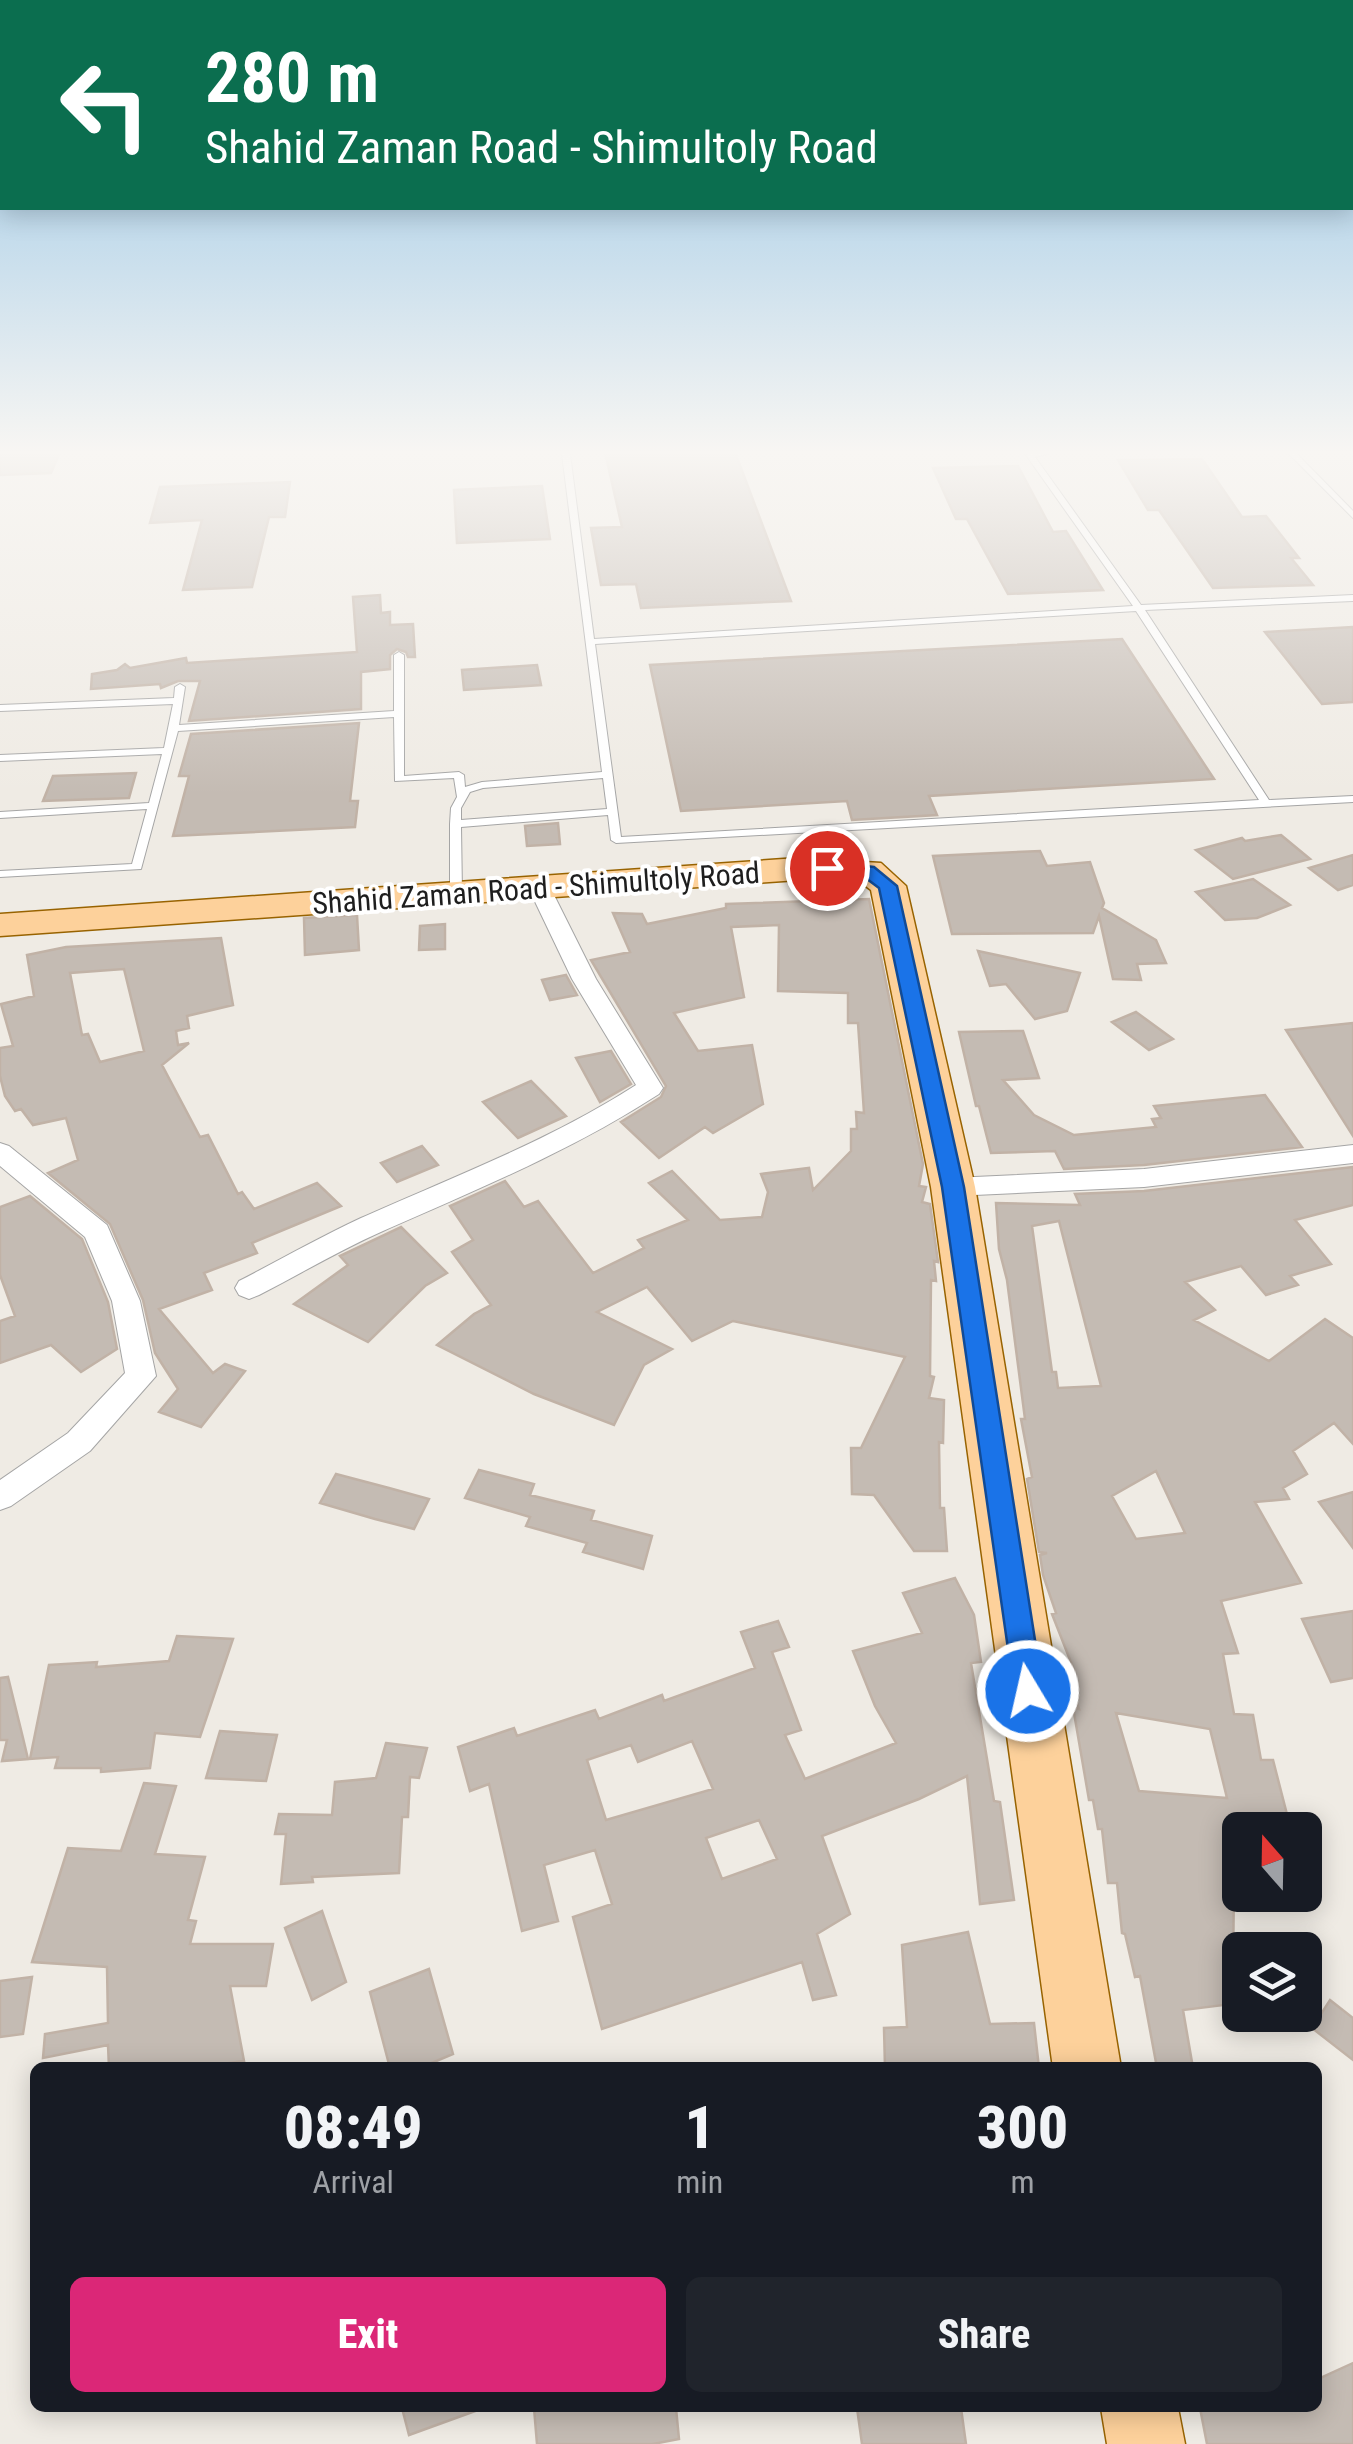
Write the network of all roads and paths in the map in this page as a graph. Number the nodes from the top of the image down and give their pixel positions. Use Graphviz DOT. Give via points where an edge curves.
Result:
graph roads {
  1 [pos="580,566"];
  2 [pos="1109,566"];
  3 [pos="1353,598"];
  4 [pos="1139,608"];
  5 [pos="590,642"];
  6 [pos="399,655"];
  7 [pos="180,687"];
  8 [pos="178,700"];
  9 [pos="0,708"];
  10 [pos="399,714"];
  11 [pos="174,728"];
  12 [pos="168,751"];
  13 [pos="0,758"];
  14 [pos="606,775"];
  15 [pos="461,796"];
  16 [pos="1353,799"];
  17 [pos="1266,803"];
  18 [pos="153,806"];
  19 [pos="612,812"];
  20 [pos="0,815"];
  21 [pos="455,824"];
  22 [pos="0,874"];
  23 [pos="539,887"];
  24 [pos="456,893"];
  25 [pos="0,926"];
  26 [pos="0,1152"];
  27 [pos="1353,1154"];
  28 [pos="953,1187"];
  29 [pos="249,1288"];
  30 [pos="0,1497"];
  31 [pos="1086,2062"];
  32 [pos="1141,2412"];
  33 [pos="1146,2444"];
  1 -- 5 [label="lane"];
  2 -- 4 [label="lane"];
  3 -- 4 [label="lane"];
  4 -- 5 [label="lane"];
  4 -- 17 [label="lane"];
  5 -- 14 [label="lane"];
  6 -- 10 [label="lane"];
  7 -- 8 [label="lane"];
  8 -- 9 [label="lane"];
  8 -- 11 [label="lane"];
  10 -- 11 [label="lane"];
  10 -- 15 [label="lane" via="399,779 459,776"];
  11 -- 12 [label="lane"];
  12 -- 13 [label="lane"];
  12 -- 18 [label="lane"];
  14 -- 15 [label="lane" via="482,785"];
  14 -- 19 [label="lane"];
  15 -- 21 [label="lane"];
  16 -- 17 [label="lane"];
  17 -- 19 [label="lane" via="616,840"];
  18 -- 20 [label="lane"];
  18 -- 22 [label="lane" via="137,867"];
  19 -- 21 [label="lane"];
  21 -- 24 [label="lane"];
  23 -- 24 [label="main road, Shahid Zaman Road - Shimultoly Road"];
  23 -- 28 [label="main road, Shahid Zaman Road - Shimultoly Road" via="827,868 868,870 879,877 888,886"];
  23 -- 29 [label="street" via="584,980 650,1088 591,1126 368,1226"];
  24 -- 25 [label="main road, Shahid Zaman Road - Shimultoly Road"];
  26 -- 30 [label="street" via="97,1232 126,1301 141,1376 79,1442"];
  27 -- 28 [label="street" via="1144,1178"];
  28 -- 31 [label="main road, Shahid Zaman Road - Shimultoly Road"];
  32 -- 33 [label="main road"];
}
